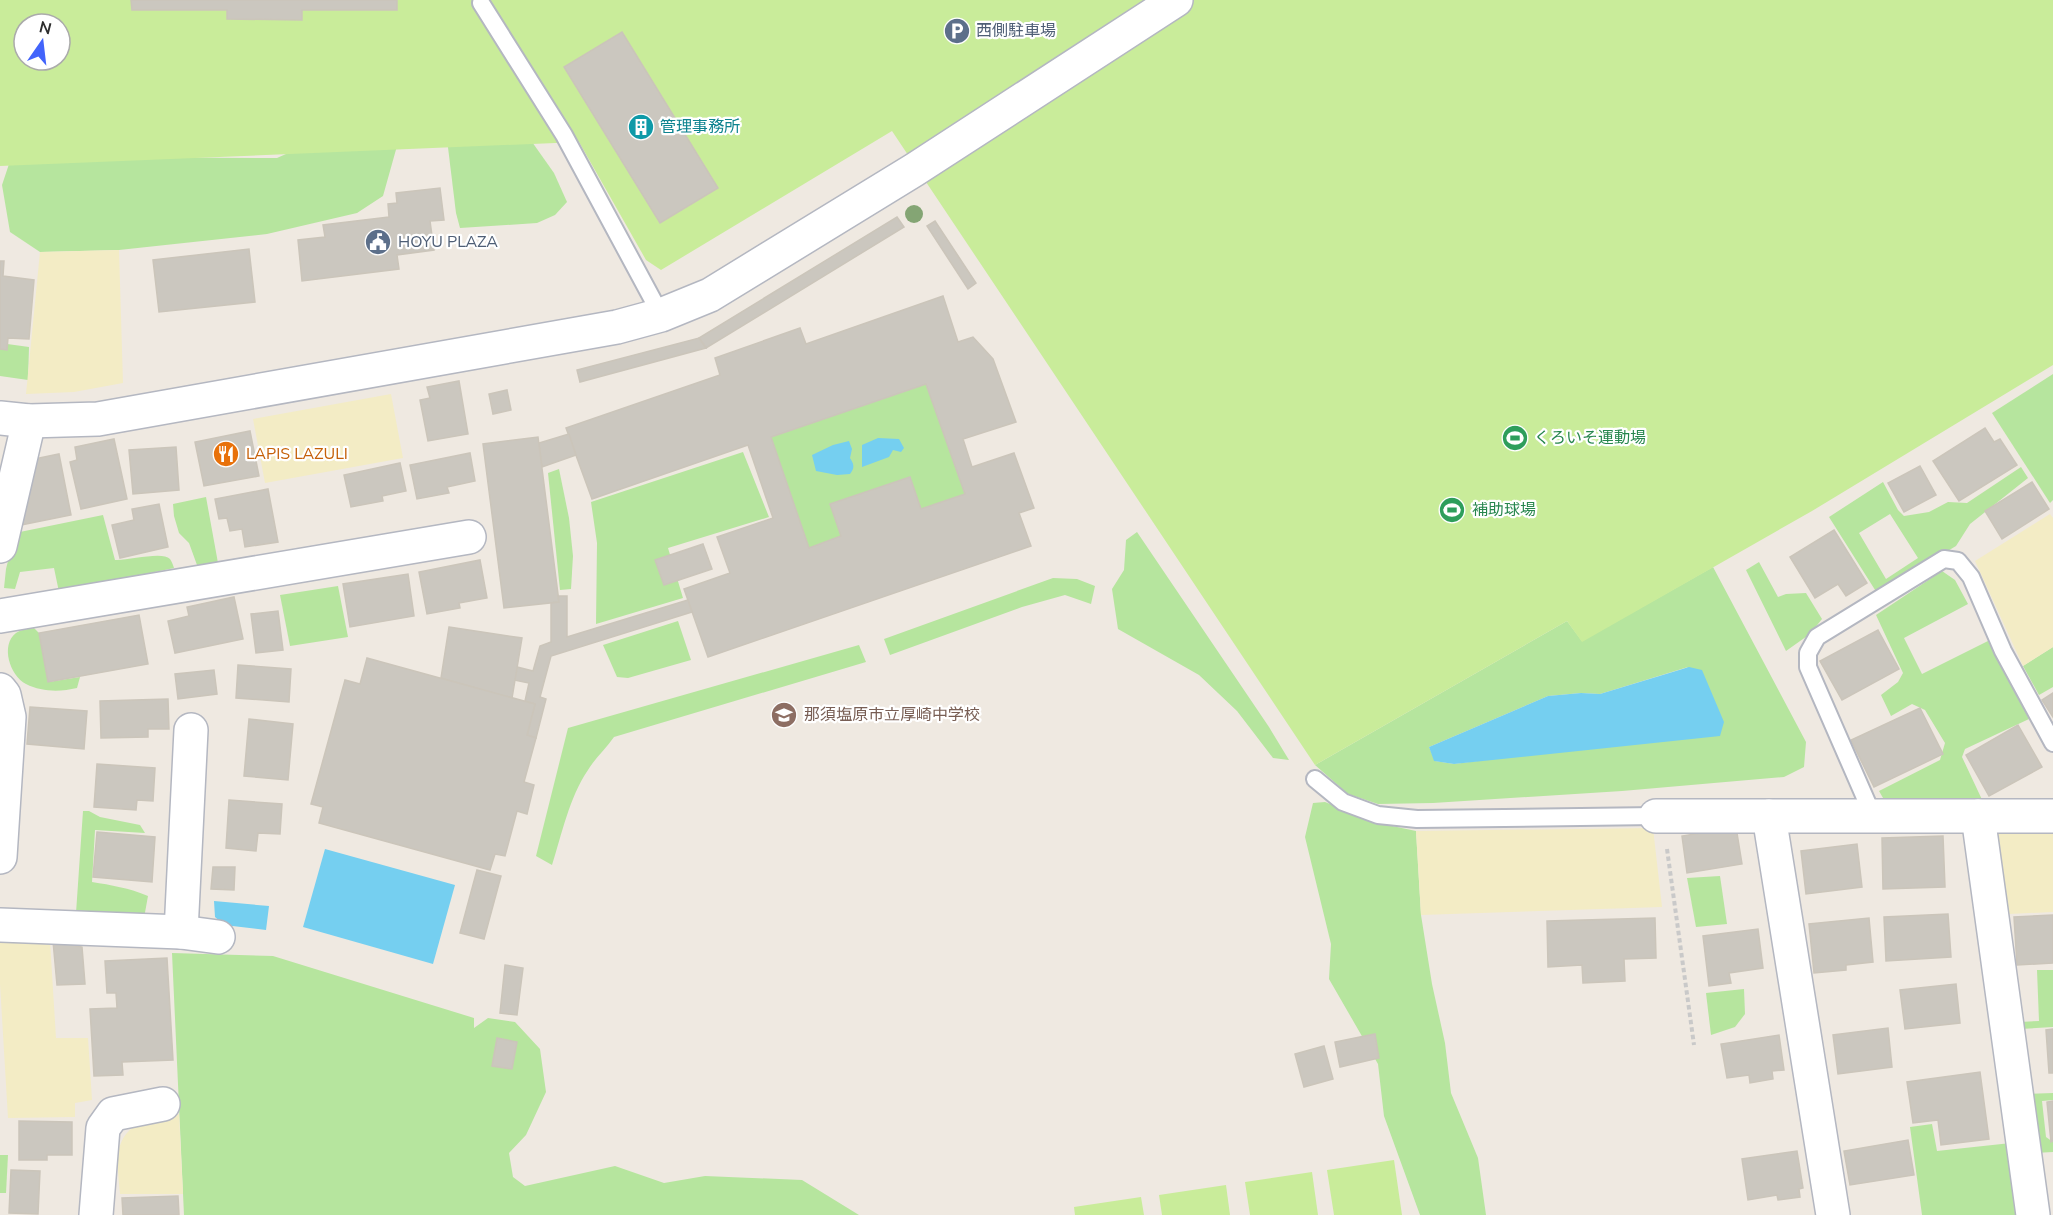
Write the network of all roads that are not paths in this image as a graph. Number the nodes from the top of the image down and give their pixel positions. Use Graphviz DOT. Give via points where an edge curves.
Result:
graph roads {
  1 [pos="1176,0"];
  2 [pos="480,3"];
  3 [pos="661,315"];
  4 [pos="15,420"];
  5 [pos="469,537"];
  6 [pos="0,546"];
  7 [pos="0,616"];
  8 [pos="0,690"];
  9 [pos="191,730"];
  10 [pos="2053,743"];
  11 [pos="1315,778"];
  12 [pos="1659,816"];
  13 [pos="1768,816"];
  14 [pos="1873,816"];
  15 [pos="1978,816"];
  16 [pos="2053,816"];
  17 [pos="0,857"];
  18 [pos="0,925"];
  19 [pos="181,932"];
  20 [pos="218,937"];
  21 [pos="163,1104"];
  22 [pos="96,1215"];
  23 [pos="1833,1215"];
  24 [pos="2033,1215"];
  1 -- 3 [label="street" via="888,187 710,295"];
  2 -- 3 [label="lane" via="564,135"];
  3 -- 4 [label="street" via="617,327 98,419"];
  4 -- 6 [label="street"];
  5 -- 7 [label="street"];
  8 -- 17 [label="street" via="9,717"];
  9 -- 19 [label="street"];
  10 -- 14 [label="lane" via="2003,651 1971,577 1958,561 1944,559 1817,637 1808,652 1808,667"];
  11 -- 12 [label="lane" via="1343,802 1398,817"];
  12 -- 13 [label="street"];
  13 -- 14 [label="street"];
  13 -- 23 [label="street"];
  14 -- 15 [label="street"];
  15 -- 16 [label="street"];
  15 -- 24 [label="street"];
  18 -- 19 [label="street"];
  19 -- 20 [label="street"];
  21 -- 22 [label="street" via="113,1114 103,1128"];
}
